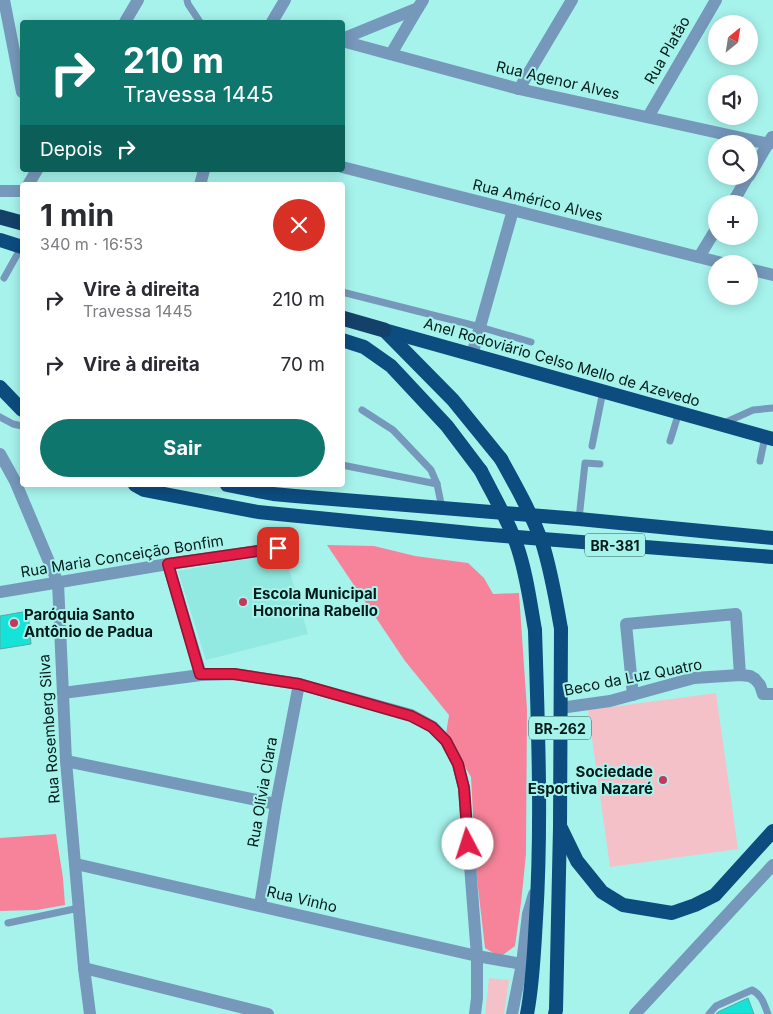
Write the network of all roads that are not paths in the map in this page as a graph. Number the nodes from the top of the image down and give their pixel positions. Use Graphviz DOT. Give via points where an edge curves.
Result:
graph roads {
  1 [pos="4,0"];
  2 [pos="138,0"];
  3 [pos="187,0"];
  4 [pos="285,0"];
  5 [pos="572,0"];
  6 [pos="716,0"];
  7 [pos="420,4"];
  8 [pos="126,20"];
  9 [pos="199,20"];
  10 [pos="273,20"];
  11 [pos="345,39"];
  12 [pos="345,41"];
  13 [pos="391,54"];
  14 [pos="20,82"];
  15 [pos="519,89"];
  16 [pos="648,117"];
  17 [pos="771,140"];
  18 [pos="758,161"];
  19 [pos="345,168"];
  20 [pos="0,191"];
  21 [pos="20,191"];
  22 [pos="513,210"];
  23 [pos="0,217"];
  24 [pos="20,222"];
  25 [pos="0,240"];
  26 [pos="708,242"];
  27 [pos="20,246"];
  28 [pos="20,250"];
  29 [pos="699,257"];
  30 [pos="708,259"];
  31 [pos="758,271"];
  32 [pos="773,275"];
  33 [pos="4,278"];
  34 [pos="345,293"];
  35 [pos="345,319"];
  36 [pos="480,328"];
  37 [pos="384,330"];
  38 [pos="345,341"];
  39 [pos="531,342"];
  40 [pos="472,355"];
  41 [pos="0,387"];
  42 [pos="603,391"];
  43 [pos="772,407"];
  44 [pos="20,408"];
  45 [pos="362,410"];
  46 [pos="679,412"];
  47 [pos="0,417"];
  48 [pos="722,424"];
  49 [pos="20,426"];
  50 [pos="769,438"];
  51 [pos="670,442"];
  52 [pos="592,446"];
  53 [pos="0,454"];
  54 [pos="760,461"];
  55 [pos="600,464"];
  56 [pos="345,466"];
  57 [pos="437,484"];
  58 [pos="138,487"];
  59 [pos="237,487"];
  60 [pos="442,508"];
  61 [pos="579,519"];
  62 [pos="773,538"];
  63 [pos="278,548"];
  64 [pos="749,555"];
  65 [pos="773,557"];
  66 [pos="168,564"];
  67 [pos="773,566"];
  68 [pos="58,583"];
  69 [pos="0,592"];
  70 [pos="200,674"];
  71 [pos="740,675"];
  72 [pos="299,684"];
  73 [pos="64,693"];
  74 [pos="768,694"];
  75 [pos="633,695"];
  76 [pos="560,708"];
  77 [pos="66,761"];
  78 [pos="276,804"];
  79 [pos="560,827"];
  80 [pos="773,831"];
  81 [pos="76,864"];
  82 [pos="773,865"];
  83 [pos="539,877"];
  84 [pos="260,906"];
  85 [pos="79,908"];
  86 [pos="8,923"];
  87 [pos="477,956"];
  88 [pos="522,964"];
  89 [pos="84,968"];
  90 [pos="90,1014"];
  91 [pos="268,1014"];
  92 [pos="475,1014"];
  93 [pos="512,1014"];
  94 [pos="527,1014"];
  95 [pos="555,1014"];
  96 [pos="635,1014"];
  97 [pos="709,1014"];
  98 [pos="768,1014"];
  1 -- 14 [label="street"];
  2 -- 8 [label="street"];
  3 -- 9 [label="lane"];
  4 -- 10 [label="street"];
  5 -- 15 [label="street"];
  6 -- 16 [label="street, Rua Platão"];
  7 -- 11 [label="street"];
  7 -- 13 [label="street"];
  12 -- 13 [label="street, Rua Agenor Alves"];
  13 -- 15 [label="street, Rua Agenor Alves"];
  15 -- 16 [label="street, Rua Agenor Alves"];
  16 -- 17 [label="street, Rua Agenor Alves"];
  17 -- 18 [label="street"];
  19 -- 22 [label="street, Rua Américo Alves"];
  20 -- 21 [label="street"];
  22 -- 29 [label="street, Rua Américo Alves"];
  22 -- 36 [label="street"];
  23 -- 24 [label="highway"];
  25 -- 27 [label="highway"];
  26 -- 29 [label="street"];
  28 -- 33 [label="lane"];
  29 -- 30 [label="street, Rua Américo Alves"];
  31 -- 32 [label="street"];
  34 -- 36 [label="lane"];
  35 -- 37 [label="highway, Anel Rodoviário Celso Mello de Azevedo / BR-262"];
  36 -- 39 [label="lane"];
  36 -- 40 [label="street"];
  37 -- 40 [label="highway, Anel Rodoviário Celso Mello de Azevedo"];
  37 -- 76 [label="highway, BR-262, bridge" via="453,400 500,459 522,496 542,542 553,584 561,629"];
  38 -- 83 [label="highway, BR-262, bridge" via="364,347 391,366 447,426 481,471 516,544 528,586 535,630"];
  40 -- 42 [label="highway, Anel Rodoviário Celso Mello de Azevedo"];
  41 -- 44 [label="highway"];
  42 -- 46 [label="highway, Anel Rodoviário Celso Mello de Azevedo"];
  42 -- 52 [label="lane"];
  43 -- 48 [label="lane" via="752,410"];
  45 -- 57 [label="lane" via="393,430 431,470"];
  46 -- 48 [label="highway, Anel Rodoviário Celso Mello de Azevedo"];
  46 -- 51 [label="lane"];
  47 -- 49 [label="lane"];
  48 -- 50 [label="highway, Anel Rodoviário Celso Mello de Azevedo"];
  50 -- 54 [label="lane"];
  53 -- 68 [label="street, Rua Rosemberg Silva" via="15,481"];
  55 -- 61 [label="lane" via="585,463"];
  56 -- 57 [label="lane"];
  57 -- 60 [label="lane"];
  58 -- 64 [label="highway, BR-381" via="258,512 480,534"];
  59 -- 60 [label="highway" via="273,494"];
  60 -- 61 [label="highway"];
  61 -- 62 [label="highway"];
  63 -- 66 [label="street, Rua Maria Conceição Bonfim"];
  64 -- 65 [label="highway, BR-381"];
  64 -- 67 [label="highway"];
  66 -- 68 [label="street, Rua Maria Conceição Bonfim"];
  66 -- 70 [label="street"];
  68 -- 69 [label="street, Rua Maria Conceição Bonfim"];
  68 -- 73 [label="street, Rua Rosemberg Silva"];
  70 -- 72 [label="street" via="234,674"];
  70 -- 73 [label="street"];
  71 -- 74 [label="street" via="755,679"];
  71 -- 75 [label="street, Beco da Luz Quatro" via="694,678"];
  71 -- 75 [label="street" via="736,614 626,624"];
  72 -- 78 [label="street, Rua Olívia Clara"];
  72 -- 87 [label="street" via="411,716 432,727 446,741 458,764 464,788"];
  73 -- 77 [label="street, Rua Rosemberg Silva"];
  75 -- 76 [label="street, Beco da Luz Quatro"];
  76 -- 79 [label="highway, BR-262"];
  77 -- 78 [label="street"];
  77 -- 81 [label="street, Rua Rosemberg Silva"];
  78 -- 84 [label="street, Rua Olívia Clara"];
  79 -- 80 [label="highway" via="577,861 602,892 623,905 672,913 715,895"];
  79 -- 95 [label="highway, BR-262"];
  81 -- 84 [label="street, Rua Vinho"];
  81 -- 85 [label="street, Rua Rosemberg Silva"];
  82 -- 96 [label="street"];
  83 -- 88 [label="street" via="528,914"];
  83 -- 94 [label="highway, BR-262"];
  84 -- 87 [label="street, Rua Vinho"];
  85 -- 86 [label="lane"];
  85 -- 89 [label="street, Rua Rosemberg Silva"];
  87 -- 88 [label="street, Rua Vinho"];
  87 -- 92 [label="street"];
  88 -- 93 [label="street"];
  89 -- 90 [label="street, Rua Rosemberg Silva"];
  89 -- 91 [label="street"];
  97 -- 98 [label="lane" via="716,1006 752,990 758,992"];
}
